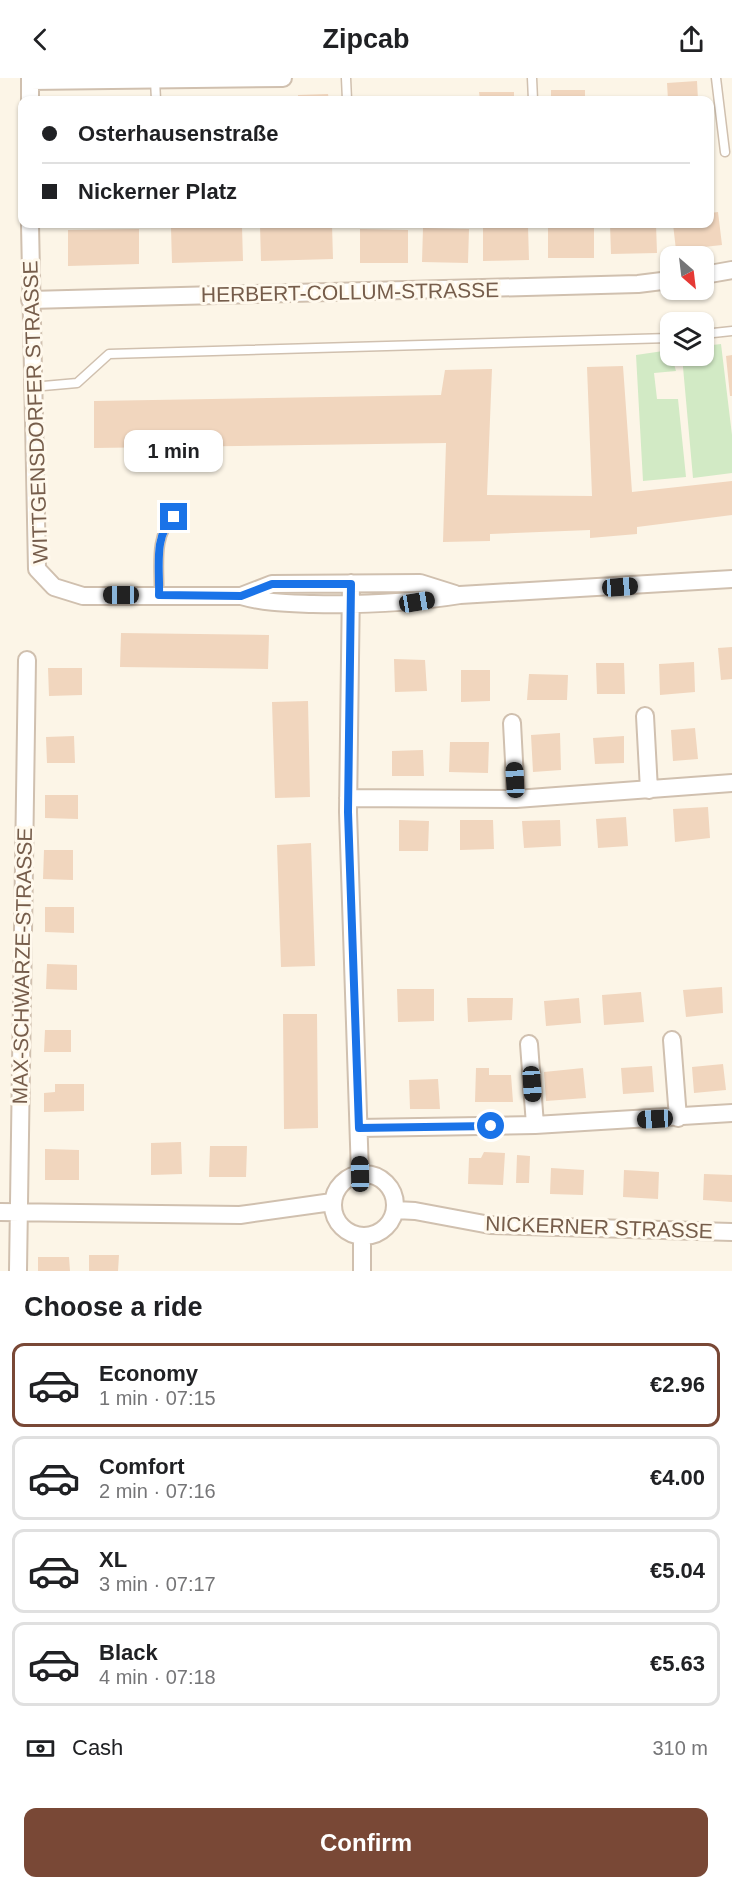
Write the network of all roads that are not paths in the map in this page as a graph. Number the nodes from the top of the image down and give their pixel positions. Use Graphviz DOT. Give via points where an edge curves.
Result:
graph roads {
  1 [pos="283,78"];
  2 [pos="346,78"];
  3 [pos="532,78"];
  4 [pos="716,78"];
  5 [pos="30,79"];
  6 [pos="155,80"];
  7 [pos="30,96"];
  8 [pos="156,96"];
  9 [pos="347,96"];
  10 [pos="533,96"];
  11 [pos="725,152"];
  12 [pos="30,228"];
  13 [pos="732,270"];
  14 [pos="714,273"];
  15 [pos="660,281"];
  16 [pos="30,300"];
  17 [pos="732,331"];
  18 [pos="714,333"];
  19 [pos="660,338"];
  20 [pos="31,387"];
  21 [pos="174,517"];
  22 [pos="732,579"];
  23 [pos="351,584"];
  24 [pos="159,595"];
  25 [pos="460,595"];
  26 [pos="241,596"];
  27 [pos="351,605"];
  28 [pos="27,660"];
  29 [pos="645,716"];
  30 [pos="512,723"];
  31 [pos="732,783"];
  32 [pos="649,790"];
  33 [pos="348,798"];
  34 [pos="516,799"];
  35 [pos="672,1040"];
  36 [pos="529,1044"];
  37 [pos="732,1113"];
  38 [pos="678,1118"];
  39 [pos="535,1125"];
  40 [pos="359,1128"];
  41 [pos="360,1174"];
  42 [pos="332,1202"];
  43 [pos="395,1210"];
  44 [pos="0,1212"];
  45 [pos="18,1213"];
  46 [pos="732,1232"];
  47 [pos="362,1237"];
  48 [pos="18,1271"];
  49 [pos="363,1271"];
  1 -- 6 [label="street"];
  2 -- 9 [label="lane"];
  3 -- 10 [label="lane"];
  4 -- 11 [label="lane"];
  5 -- 6 [label="street"];
  5 -- 7 [label="street"];
  6 -- 8 [label="lane"];
  12 -- 16 [label="street, WITTGENSDORFER STRASSE"];
  13 -- 14 [label="street"];
  15 -- 16 [label="street, HERBERT-COLLUM-STRASSE"];
  16 -- 20 [label="street, WITTGENSDORFER STRASSE"];
  17 -- 18 [label="lane"];
  19 -- 20 [label="lane" via="109,354 77,383"];
  20 -- 24 [label="street, WITTGENSDORFER STRASSE" via="37,570 54,587 83,596"];
  21 -- 24 [label="lane" via="164,525 160,537"];
  22 -- 25 [label="street"];
  23 -- 25 [label="street, WITTGENSDORFER STRASSE" via="420,583"];
  23 -- 26 [label="street, WITTGENSDORFER STRASSE" via="272,584"];
  23 -- 27 [label="street"];
  24 -- 26 [label="street, WITTGENSDORFER STRASSE"];
  25 -- 27 [label="street, WITTGENSDORFER STRASSE" via="417,602"];
  26 -- 27 [label="street, WITTGENSDORFER STRASSE" via="262,602"];
  27 -- 33 [label="street"];
  28 -- 45 [label="street, MAX-SCHWARZE-STRASSE"];
  29 -- 32 [label="street"];
  30 -- 34 [label="street"];
  31 -- 32 [label="street"];
  32 -- 34 [label="street"];
  33 -- 34 [label="street"];
  33 -- 40 [label="street"];
  35 -- 38 [label="street"];
  36 -- 39 [label="street"];
  37 -- 38 [label="street"];
  38 -- 39 [label="street"];
  39 -- 40 [label="street"];
  40 -- 41 [label="street"];
  41 -- 42 [label="street" via="346,1179"];
  41 -- 43 [label="street" via="382,1180 393,1195"];
  42 -- 45 [label="street" via="240,1215"];
  42 -- 47 [label="street" via="339,1225"];
  43 -- 46 [label="street, NICKERNER STRASSE" via="490,1225"];
  43 -- 47 [label="street" via="390,1222 375,1234"];
  44 -- 45 [label="street"];
  45 -- 48 [label="street, MAX-SCHWARZE-STRASSE"];
  47 -- 49 [label="street"];
}
